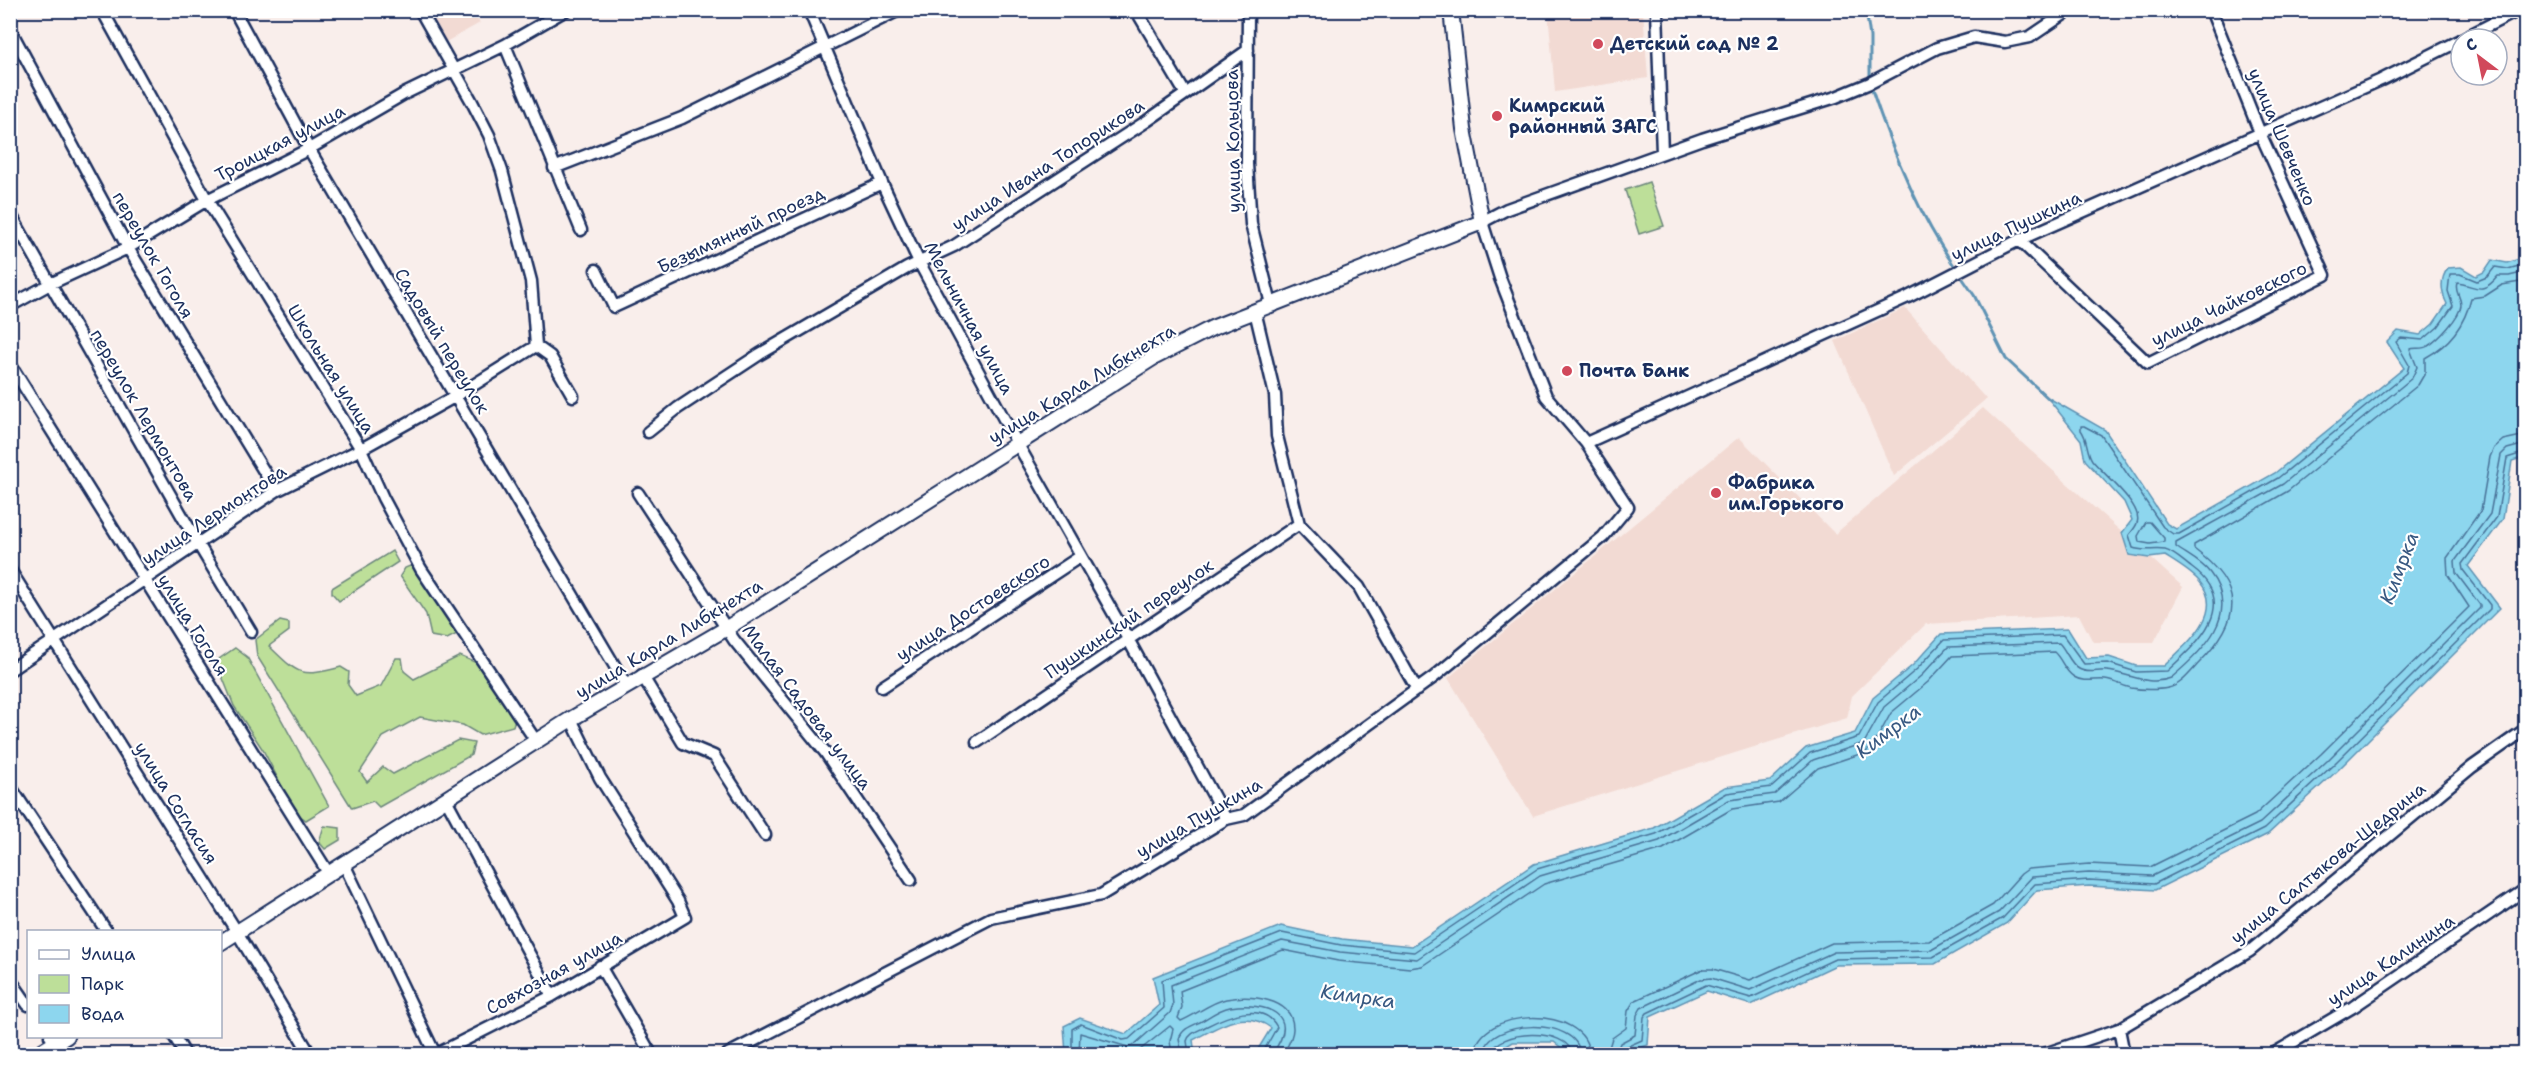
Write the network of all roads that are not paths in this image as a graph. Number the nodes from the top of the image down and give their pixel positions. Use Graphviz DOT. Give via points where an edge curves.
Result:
graph roads {
  1 [pos="102,10"];
  2 [pos="234,10"];
  3 [pos="420,10"];
  4 [pos="566,10"];
  5 [pos="809,10"];
  6 [pos="899,10"];
  7 [pos="1137,10"];
  8 [pos="1248,10"];
  9 [pos="1451,10"];
  10 [pos="1657,10"];
  11 [pos="2070,10"];
  12 [pos="2211,10"];
  13 [pos="2519,10"];
  14 [pos="2504,14"];
  15 [pos="2482,27"];
  16 [pos="10,29"];
  17 [pos="505,45"];
  18 [pos="2449,46"];
  19 [pos="824,49"];
  20 [pos="1248,50"];
  21 [pos="455,70"];
  22 [pos="1185,93"];
  23 [pos="2260,133"];
  24 [pos="309,149"];
  25 [pos="1662,153"];
  26 [pos="554,168"];
  27 [pos="882,183"];
  28 [pos="207,200"];
  29 [pos="10,213"];
  30 [pos="1482,222"];
  31 [pos="581,230"];
  32 [pos="2019,240"];
  33 [pos="128,248"];
  34 [pos="919,262"];
  35 [pos="596,270"];
  36 [pos="2325,275"];
  37 [pos="50,284"];
  38 [pos="1272,304"];
  39 [pos="10,306"];
  40 [pos="1255,311"];
  41 [pos="536,346"];
  42 [pos="10,364"];
  43 [pos="456,396"];
  44 [pos="573,396"];
  45 [pos="648,432"];
  46 [pos="1017,443"];
  47 [pos="1586,443"];
  48 [pos="361,449"];
  49 [pos="276,491"];
  50 [pos="638,493"];
  51 [pos="1299,524"];
  52 [pos="197,542"];
  53 [pos="1081,556"];
  54 [pos="10,570"];
  55 [pos="145,579"];
  56 [pos="727,628"];
  57 [pos="251,632"];
  58 [pos="1128,639"];
  59 [pos="55,641"];
  60 [pos="10,670"];
  61 [pos="642,675"];
  62 [pos="626,685"];
  63 [pos="882,687"];
  64 [pos="1417,690"];
  65 [pos="571,719"];
  66 [pos="2526,729"];
  67 [pos="536,741"];
  68 [pos="977,742"];
  69 [pos="10,786"];
  70 [pos="446,799"];
  71 [pos="1226,819"];
  72 [pos="765,835"];
  73 [pos="344,864"];
  74 [pos="329,874"];
  75 [pos="911,880"];
  76 [pos="2526,889"];
  77 [pos="106,930"];
  78 [pos="237,932"];
  79 [pos="222,942"];
  80 [pos="600,966"];
  81 [pos="10,979"];
  82 [pos="552,996"];
  83 [pos="27,1004"];
  84 [pos="2119,1029"];
  85 [pos="175,1038"];
  86 [pos="59,1043"];
  87 [pos="37,1054"];
  88 [pos="185,1054"];
  89 [pos="310,1054"];
  90 [pos="436,1054"];
  91 [pos="651,1054"];
  92 [pos="728,1054"];
  93 [pos="2044,1054"];
  94 [pos="2124,1054"];
  95 [pos="2273,1054"];
  1 -- 28 [label="street, Школьная улица"];
  2 -- 24 [label="street, Садовый переулок"];
  3 -- 21 [label="street"];
  4 -- 17 [label="street, Троицкая улица"];
  5 -- 19 [label="street, Мельничная улица"];
  6 -- 19 [label="street"];
  7 -- 22 [label="street"];
  8 -- 20 [label="street, улица Кольцова"];
  9 -- 30 [label="street" via="1464,129"];
  10 -- 25 [label="street"];
  11 -- 25 [label="street, улица Карла Либкнехта" via="2030,37 2005,42 1974,37 1936,48 1836,97"];
  12 -- 23 [label="street, улица Шевченко"];
  13 -- 14 [label="street, улица Пушкина"];
  14 -- 15 [label="street, улица Пушкина"];
  16 -- 33 [label="street, переулок Гоголя"];
  17 -- 21 [label="street, Троицкая улица"];
  17 -- 26 [label="street"];
  18 -- 23 [label="street, улица Пушкина"];
  19 -- 26 [label="street" via="682,118"];
  19 -- 27 [label="street, Мельничная улица"];
  20 -- 22 [label="street, улица Ивана Топорикова"];
  20 -- 38 [label="street, улица Кольцова" via="1251,224"];
  21 -- 24 [label="street, Троицкая улица" via="404,94"];
  21 -- 41 [label="street" via="489,135 502,171 531,281"];
  22 -- 34 [label="street, улица Ивана Топорикова" via="954,246"];
  23 -- 32 [label="street, улица Пушкина"];
  23 -- 36 [label="street, улица Шевченко"];
  24 -- 28 [label="street, Троицкая улица"];
  24 -- 43 [label="street, Садовый переулок"];
  25 -- 30 [label="street, улица Карла Либкнехта" via="1506,209"];
  26 -- 31 [label="street"];
  27 -- 34 [label="street, Мельничная улица"];
  27 -- 35 [label="street, Безымянный проезд" via="614,307"];
  28 -- 33 [label="street, Троицкая улица"];
  28 -- 48 [label="street, Школьная улица"];
  29 -- 37 [label="street, переулок Лермонтова"];
  30 -- 38 [label="street, улица Карла Либкнехта"];
  30 -- 47 [label="street" via="1546,396"];
  32 -- 36 [label="street, улица Чайковского" via="2148,363"];
  32 -- 47 [label="street, улица Пушкина" via="1908,297"];
  33 -- 37 [label="street, Троицкая улица"];
  33 -- 49 [label="street, переулок Гоголя"];
  34 -- 45 [label="street, улица Ивана Топорикова" via="760,354"];
  34 -- 46 [label="street, Мельничная улица"];
  37 -- 39 [label="street, Троицкая улица"];
  37 -- 52 [label="street, переулок Лермонтова"];
  38 -- 40 [label="street, улица Карла Либкнехта"];
  40 -- 46 [label="street, улица Карла Либкнехта" via="1153,358"];
  40 -- 51 [label="street"];
  41 -- 43 [label="street, улица Лермонтова"];
  41 -- 44 [label="street" via="550,356"];
  42 -- 55 [label="street, улица Гоголя"];
  43 -- 48 [label="street, улица Лермонтова"];
  43 -- 62 [label="street, Садовый переулок"];
  46 -- 53 [label="street, Мельничная улица"];
  46 -- 56 [label="street, улица Карла Либкнехта"];
  47 -- 64 [label="street, улица Пушкина" via="1628,507 1603,537"];
  48 -- 49 [label="street, улица Лермонтова"];
  48 -- 67 [label="street, Школьная улица" via="421,569"];
  49 -- 52 [label="street, улица Лермонтова"];
  50 -- 56 [label="street, Малая Садовая улица"];
  51 -- 58 [label="street, Пушкинский переулок"];
  51 -- 64 [label="street" via="1359,588"];
  52 -- 55 [label="street, улица Лермонтова"];
  52 -- 57 [label="street, переулок Лермонтова"];
  53 -- 58 [label="street, Мельничная улица"];
  53 -- 63 [label="street, улица Достоевского"];
  54 -- 59 [label="street, улица Согласия"];
  55 -- 59 [label="street, улица Лермонтова"];
  55 -- 74 [label="street, улица Гоголя"];
  56 -- 61 [label="street, улица Карла Либкнехта"];
  56 -- 75 [label="street, Малая Садовая улица" via="825,752"];
  58 -- 68 [label="street, Пушкинский переулок"];
  58 -- 71 [label="street, Мельничная улица"];
  59 -- 60 [label="street, улица Лермонтова"];
  59 -- 78 [label="street, улица Согласия"];
  61 -- 62 [label="street, улица Карла Либкнехта"];
  61 -- 72 [label="street" via="684,743 714,756"];
  62 -- 65 [label="street, улица Карла Либкнехта"];
  64 -- 71 [label="street, улица Пушкина" via="1244,815"];
  65 -- 67 [label="street, улица Карла Либкнехта"];
  65 -- 80 [label="street, Совхозная улица" via="600,778 685,917"];
  66 -- 84 [label="street, улица Салтыкова-Щедрина" via="2472,767 2250,951"];
  67 -- 70 [label="street, улица Карла Либкнехта"];
  69 -- 77 [label="street"];
  70 -- 73 [label="street, улица Карла Либкнехта"];
  70 -- 82 [label="street"];
  71 -- 92 [label="street, улица Пушкина" via="1101,895 991,918"];
  73 -- 74 [label="street, улица Карла Либкнехта"];
  73 -- 90 [label="street"];
  74 -- 78 [label="street, улица Карла Либкнехта"];
  76 -- 95 [label="street, улица Калинина" via="2353,1007"];
  78 -- 79 [label="street, улица Карла Либкнехта"];
  78 -- 89 [label="street, улица Согласия"];
  80 -- 82 [label="street, Совхозная улица"];
  80 -- 91 [label="street"];
  81 -- 83 [label="street"];
  82 -- 90 [label="street, Совхозная улица"];
  84 -- 93 [label="street, улица Салтыкова-Щедрина"];
  84 -- 94 [label="street"];
  85 -- 88 [label="street"];
  86 -- 87 [label="street"];
}
